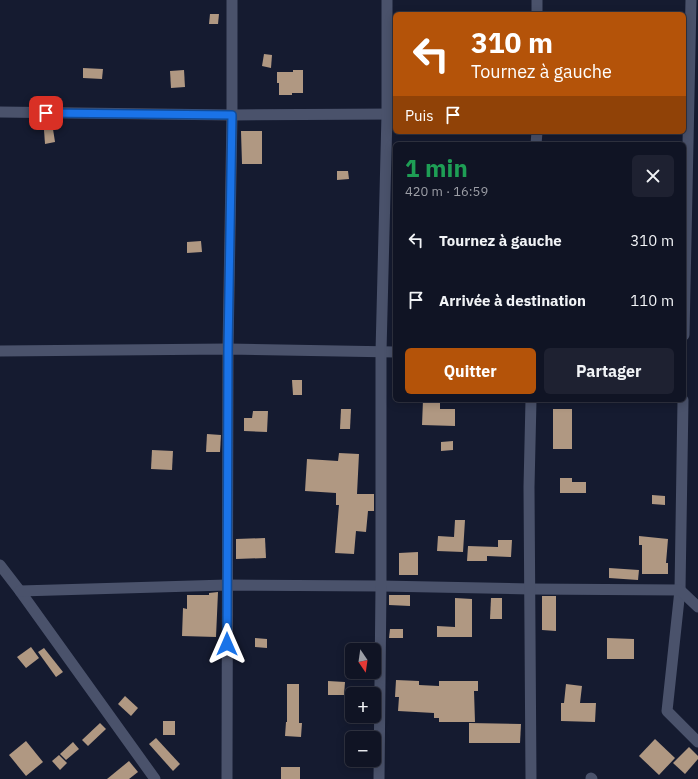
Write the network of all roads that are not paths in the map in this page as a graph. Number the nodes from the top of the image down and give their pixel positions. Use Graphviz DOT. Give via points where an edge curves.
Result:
graph roads {
  1 [pos="232,0"];
  2 [pos="387,0"];
  3 [pos="537,0"];
  4 [pos="691,0"];
  5 [pos="537,12"];
  6 [pos="0,112"];
  7 [pos="391,114"];
  8 [pos="232,115"];
  9 [pos="686,239"];
  10 [pos="228,349"];
  11 [pos="0,351"];
  12 [pos="381,352"];
  13 [pos="393,352"];
  14 [pos="531,402"];
  15 [pos="683,402"];
  16 [pos="0,565"];
  17 [pos="227,585"];
  18 [pos="381,586"];
  19 [pos="530,589"];
  20 [pos="680,590"];
  21 [pos="20,591"];
  22 [pos="698,607"];
  23 [pos="698,742"];
  24 [pos="155,779"];
  25 [pos="227,779"];
  26 [pos="380,779"];
  27 [pos="531,779"];
  1 -- 8 [label="street"];
  2 -- 7 [label="street"];
  3 -- 5 [label="street"];
  4 -- 9 [label="street"];
  6 -- 8 [label="street"];
  7 -- 8 [label="street"];
  7 -- 12 [label="street"];
  8 -- 10 [label="street"];
  10 -- 11 [label="street"];
  10 -- 12 [label="street"];
  10 -- 17 [label="street"];
  12 -- 13 [label="street"];
  12 -- 18 [label="street"];
  14 -- 19 [label="street"];
  15 -- 20 [label="street"];
  16 -- 21 [label="street"];
  17 -- 18 [label="street"];
  17 -- 21 [label="street"];
  17 -- 25 [label="street"];
  18 -- 19 [label="street"];
  18 -- 26 [label="street"];
  19 -- 20 [label="street"];
  19 -- 27 [label="street"];
  20 -- 22 [label="street"];
  20 -- 23 [label="street" via="667,711"];
  21 -- 24 [label="street"];
}
